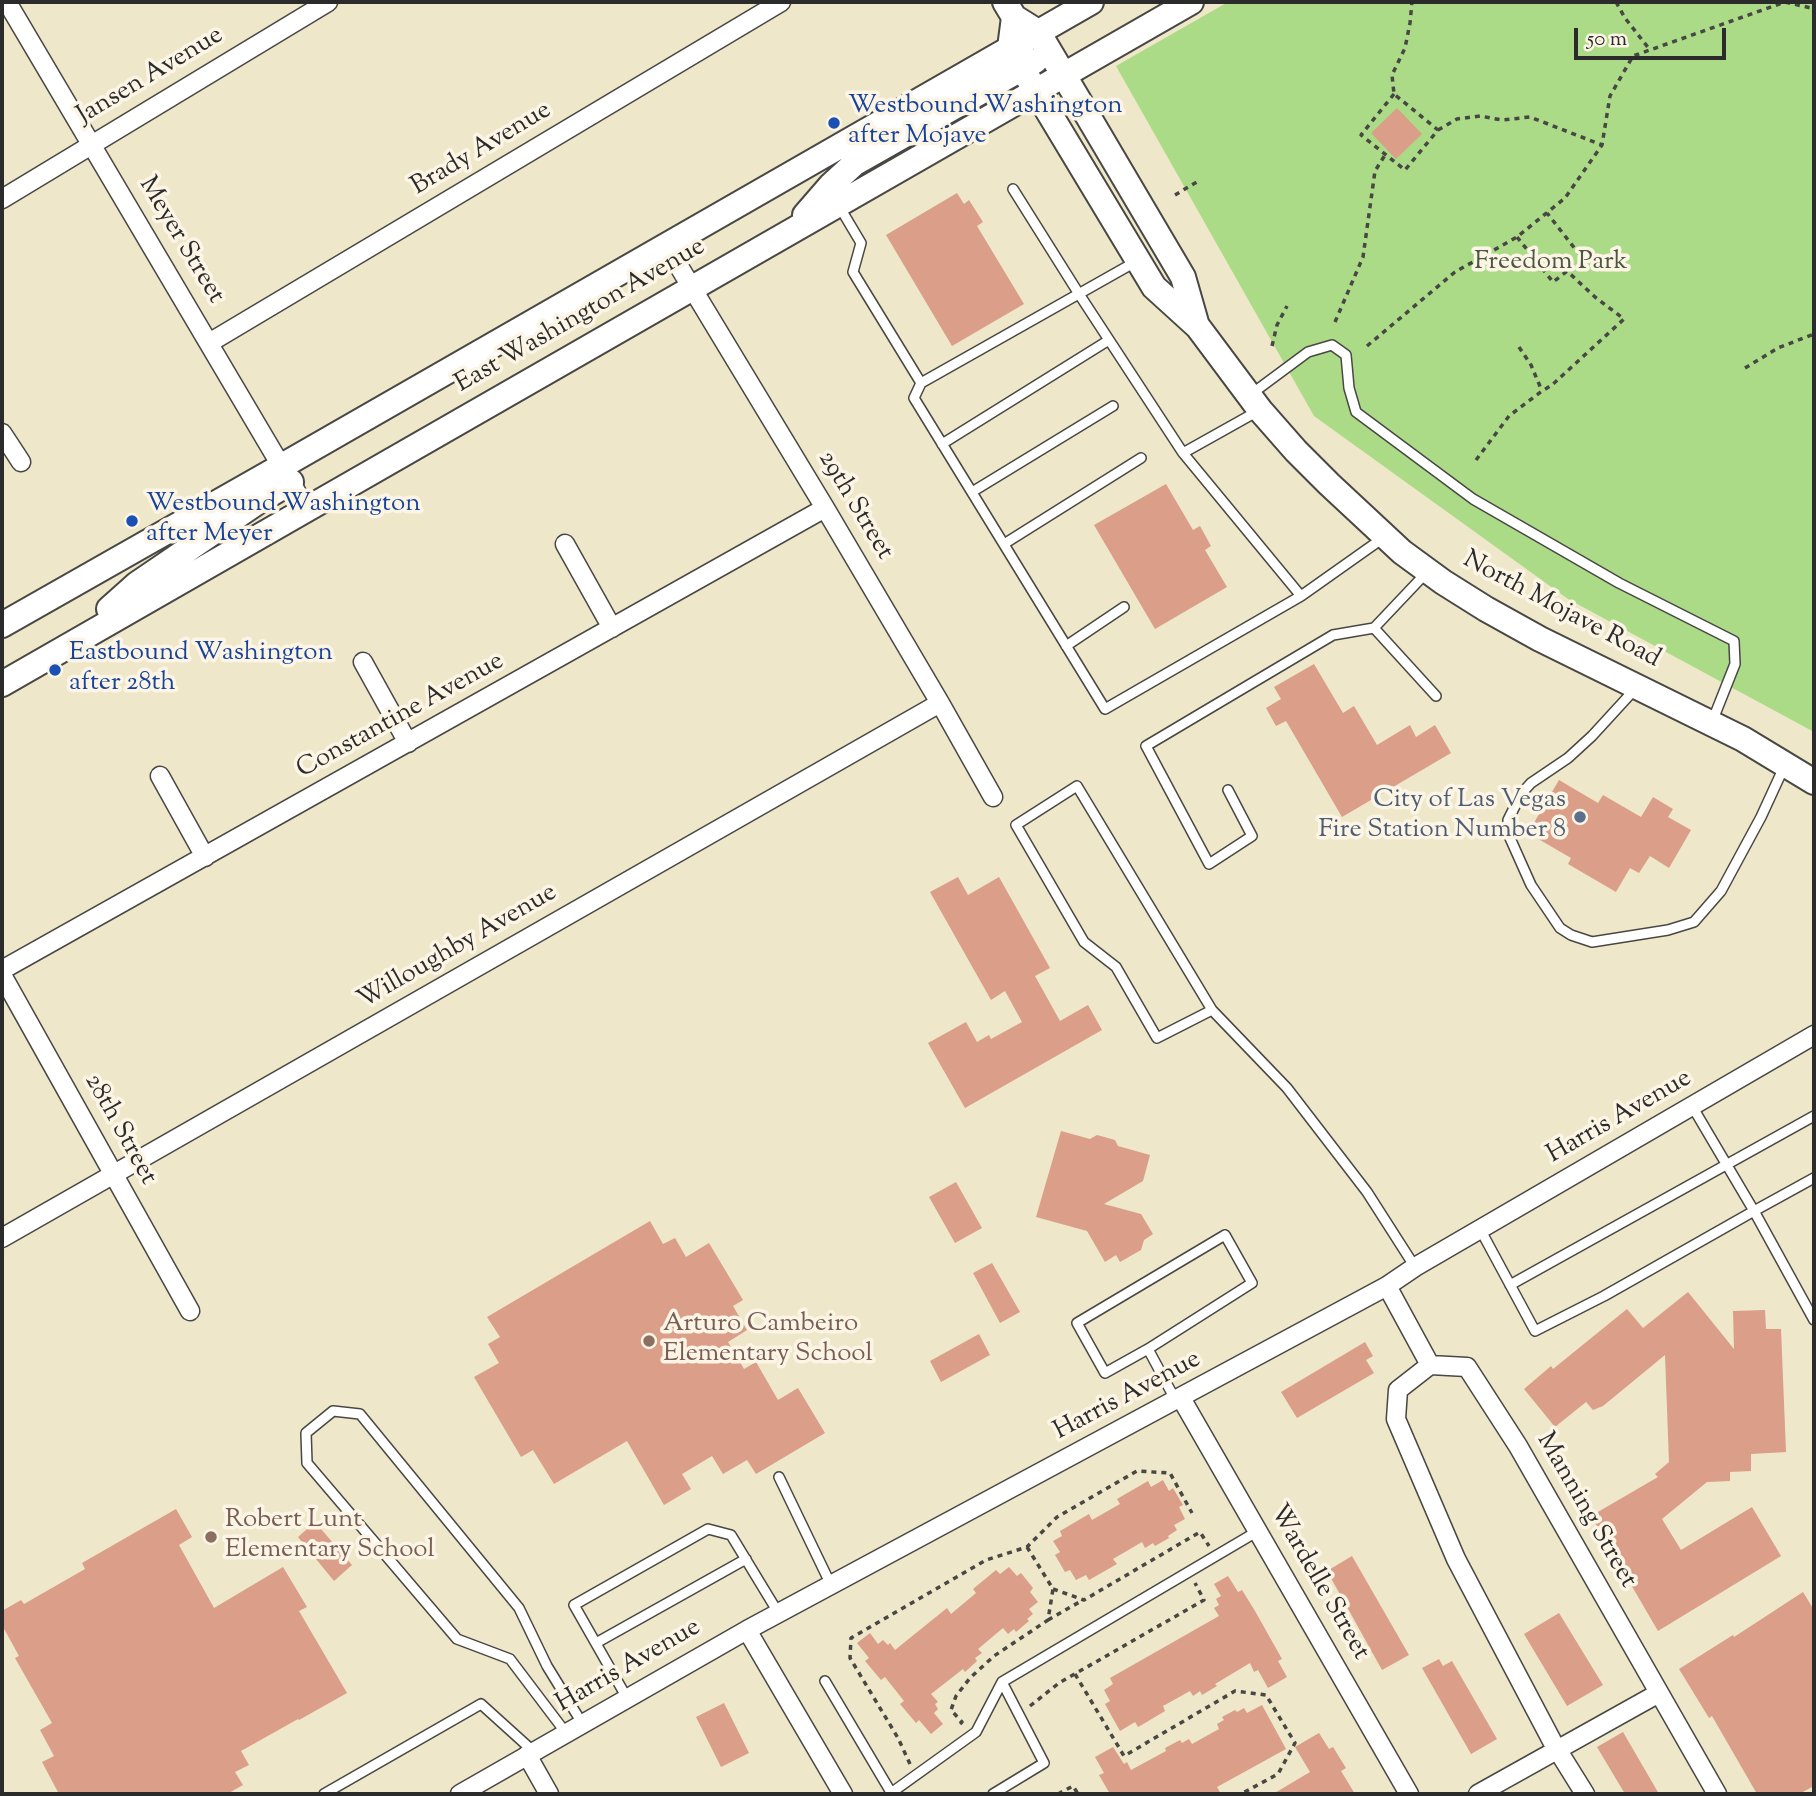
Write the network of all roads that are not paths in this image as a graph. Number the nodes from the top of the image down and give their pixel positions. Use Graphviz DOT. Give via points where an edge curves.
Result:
graph roads {
  1 [pos="8,2"];
  2 [pos="328,2"];
  3 [pos="781,2"];
  4 [pos="1091,2"];
  5 [pos="1191,2"];
  6 [pos="1010,9"];
  7 [pos="1044,42"];
  8 [pos="1017,58"];
  9 [pos="1063,74"];
  10 [pos="1036,90"];
  11 [pos="91,143"];
  12 [pos="1013,189"];
  13 [pos="2,199"];
  14 [pos="838,204"];
  15 [pos="790,231"];
  16 [pos="666,245"];
  17 [pos="1139,260"];
  18 [pos="692,288"];
  19 [pos="1079,295"];
  20 [pos="1198,327"];
  21 [pos="1109,340"];
  22 [pos="209,343"];
  23 [pos="921,383"];
  24 [pos="1254,403"];
  25 [pos="1113,407"];
  26 [pos="2,433"];
  27 [pos="942,444"];
  28 [pos="1183,453"];
  29 [pos="1141,458"];
  30 [pos="20,462"];
  31 [pos="287,474"];
  32 [pos="972,492"];
  33 [pos="306,508"];
  34 [pos="825,508"];
  35 [pos="1385,537"];
  36 [pos="565,544"];
  37 [pos="1004,544"];
  38 [pos="1428,571"];
  39 [pos="1301,596"];
  40 [pos="1124,607"];
  41 [pos="2,625"];
  42 [pos="612,628"];
  43 [pos="1374,628"];
  44 [pos="1066,646"];
  45 [pos="60,650"];
  46 [pos="363,662"];
  47 [pos="2,684"];
  48 [pos="1637,687"];
  49 [pos="1436,696"];
  50 [pos="940,703"];
  51 [pos="1712,723"];
  52 [pos="408,743"];
  53 [pos="1785,764"];
  54 [pos="160,776"];
  55 [pos="1814,782"];
  56 [pos="1228,790"];
  57 [pos="993,797"];
  58 [pos="205,857"];
  59 [pos="2,973"];
  60 [pos="1212,1010"];
  61 [pos="1814,1035"];
  62 [pos="1692,1106"];
  63 [pos="1814,1116"];
  64 [pos="1727,1165"];
  65 [pos="114,1175"];
  66 [pos="1814,1178"];
  67 [pos="1754,1211"];
  68 [pos="1480,1229"];
  69 [pos="2,1238"];
  70 [pos="1415,1267"];
  71 [pos="1510,1285"];
  72 [pos="1387,1286"];
  73 [pos="190,1311"];
  74 [pos="1814,1320"];
  75 [pos="1148,1349"];
  76 [pos="1430,1365"];
  77 [pos="1179,1399"];
  78 [pos="779,1477"];
  79 [pos="1258,1531"];
  80 [pos="746,1559"];
  81 [pos="831,1585"];
  82 [pos="779,1614"];
  83 [pos="747,1630"];
  84 [pos="596,1643"];
  85 [pos="825,1681"];
  86 [pos="1002,1682"];
  87 [pos="1659,1693"];
  88 [pos="627,1698"];
  89 [pos="582,1723"];
  90 [pos="566,1733"];
  91 [pos="1557,1750"];
  92 [pos="530,1753"];
  93 [pos="892,1793"];
  94 [pos="324,1794"];
  95 [pos="460,1794"];
  96 [pos="549,1794"];
  97 [pos="844,1794"];
  98 [pos="993,1794"];
  99 [pos="1409,1794"];
  100 [pos="1478,1794"];
  101 [pos="1585,1794"];
  102 [pos="1717,1794"];
  1 -- 11 [label="street, Meyer Street"];
  2 -- 11 [label="street, Jansen Avenue"];
  3 -- 22 [label="street, Brady Avenue"];
  4 -- 7 [label="main road, East Washington Avenue"];
  5 -- 9 [label="main road, East Washington Avenue"];
  6 -- 7 [label="main road, North Mojave Road"];
  6 -- 8 [label="main road, North Mojave Road"];
  7 -- 8 [label="main road, East Washington Avenue"];
  7 -- 9 [label="main road, North Mojave Road"];
  8 -- 10 [label="main road, North Mojave Road"];
  8 -- 15 [label="main road" via="855,163"];
  8 -- 16 [label="main road, East Washington Avenue"];
  9 -- 10 [label="main road, East Washington Avenue"];
  9 -- 20 [label="main road, North Mojave Road" via="1183,277"];
  10 -- 14 [label="main road, East Washington Avenue"];
  10 -- 17 [label="main road, North Mojave Road"];
  11 -- 13 [label="street, Jansen Avenue"];
  11 -- 22 [label="street, Meyer Street"];
  12 -- 19 [label="lane"];
  14 -- 15 [label="main road, East Washington Avenue"];
  14 -- 23 [label="lane" via="861,243 853,272"];
  15 -- 18 [label="main road, East Washington Avenue"];
  16 -- 18 [label="street, 29th Street"];
  16 -- 31 [label="main road, East Washington Avenue"];
  17 -- 19 [label="lane"];
  17 -- 20 [label="main road, North Mojave Road" via="1154,287"];
  18 -- 33 [label="main road, East Washington Avenue"];
  18 -- 34 [label="street, 29th Street"];
  19 -- 21 [label="lane"];
  19 -- 23 [label="lane"];
  20 -- 24 [label="main road, North Mojave Road"];
  21 -- 27 [label="lane"];
  21 -- 28 [label="lane"];
  22 -- 31 [label="street, Meyer Street"];
  23 -- 27 [label="lane" via="914,398"];
  24 -- 28 [label="lane"];
  24 -- 35 [label="main road, North Mojave Road" via="1320,476"];
  24 -- 51 [label="lane" via="1308,352 1332,345 1346,355 1356,412 1473,499 1619,583 1734,641 1735,664"];
  25 -- 32 [label="lane"];
  26 -- 30 [label="street"];
  27 -- 32 [label="lane"];
  28 -- 39 [label="lane"];
  29 -- 37 [label="lane"];
  31 -- 33 [label="street, Meyer Street"];
  31 -- 41 [label="main road, East Washington Avenue"];
  31 -- 45 [label="main road" via="259,501 138,584"];
  32 -- 37 [label="lane"];
  33 -- 45 [label="main road, East Washington Avenue"];
  34 -- 42 [label="street, Constantine Avenue"];
  34 -- 50 [label="street, 29th Street"];
  35 -- 38 [label="main road, North Mojave Road"];
  35 -- 39 [label="lane"];
  36 -- 42 [label="street"];
  37 -- 44 [label="lane"];
  38 -- 43 [label="lane"];
  38 -- 48 [label="main road, North Mojave Road" via="1540,639"];
  39 -- 44 [label="lane" via="1105,709"];
  40 -- 44 [label="lane"];
  42 -- 52 [label="street, Constantine Avenue"];
  43 -- 49 [label="lane"];
  43 -- 56 [label="lane" via="1333,635 1146,746 1209,864 1252,836"];
  45 -- 47 [label="main road, East Washington Avenue"];
  46 -- 52 [label="street"];
  48 -- 51 [label="main road, North Mojave Road"];
  48 -- 53 [label="lane" via="1568,758 1531,783 1508,820 1510,838 1531,885 1560,928 1572,935 1592,942 1694,922 1721,891"];
  50 -- 57 [label="street, 29th Street"];
  50 -- 65 [label="street, Willoughby Avenue"];
  51 -- 53 [label="main road, North Mojave Road"];
  52 -- 58 [label="street, Constantine Avenue"];
  53 -- 55 [label="main road, North Mojave Road"];
  54 -- 58 [label="street"];
  58 -- 59 [label="street, Constantine Avenue"];
  59 -- 65 [label="street, 28th Street"];
  60 -- 60 [label="lane" via="1077,786 1016,825 1084,942 1116,967 1157,1038"];
  60 -- 70 [label="lane" via="1287,1088 1367,1192"];
  61 -- 62 [label="street, Harris Avenue"];
  62 -- 64 [label="lane"];
  62 -- 68 [label="street, Harris Avenue"];
  63 -- 64 [label="lane"];
  64 -- 67 [label="lane"];
  64 -- 71 [label="lane"];
  65 -- 69 [label="street, Willoughby Avenue"];
  65 -- 73 [label="street, 28th Street"];
  66 -- 67 [label="lane"];
  67 -- 71 [label="lane" via="1535,1331"];
  67 -- 74 [label="lane"];
  68 -- 70 [label="street, Harris Avenue"];
  68 -- 71 [label="lane"];
  70 -- 72 [label="street, Harris Avenue"];
  72 -- 76 [label="street"];
  72 -- 77 [label="street, Harris Avenue"];
  75 -- 75 [label="lane" via="1252,1283 1224,1235 1077,1323 1105,1373"];
  75 -- 77 [label="lane"];
  76 -- 87 [label="street, Manning Street" via="1467,1367 1518,1446"];
  76 -- 91 [label="street" via="1398,1390 1396,1419 1456,1559"];
  77 -- 79 [label="street, Wardelle Street"];
  77 -- 81 [label="street, Harris Avenue"];
  78 -- 81 [label="lane"];
  79 -- 86 [label="lane"];
  79 -- 99 [label="street, Wardelle Street"];
  80 -- 82 [label="lane"];
  80 -- 84 [label="lane"];
  80 -- 84 [label="lane" via="731,1535 708,1529 574,1605"];
  81 -- 82 [label="street, Harris Avenue"];
  82 -- 83 [label="street, Harris Avenue"];
  83 -- 88 [label="street, Harris Avenue"];
  83 -- 97 [label="street"];
  84 -- 88 [label="lane"];
  85 -- 93 [label="lane"];
  86 -- 93 [label="lane" via="975,1732"];
  86 -- 98 [label="lane" via="1044,1763"];
  87 -- 91 [label="street"];
  87 -- 102 [label="street, Manning Street"];
  88 -- 89 [label="street, Harris Avenue"];
  89 -- 90 [label="street, Harris Avenue"];
  89 -- 90 [label="lane" via="519,1608 360,1414 333,1411 306,1433 307,1463 457,1639 510,1659"];
  90 -- 92 [label="street, Harris Avenue"];
  91 -- 100 [label="street"];
  91 -- 101 [label="street"];
  92 -- 94 [label="lane" via="481,1704"];
  92 -- 95 [label="street, Harris Avenue"];
  92 -- 96 [label="street"];
}
